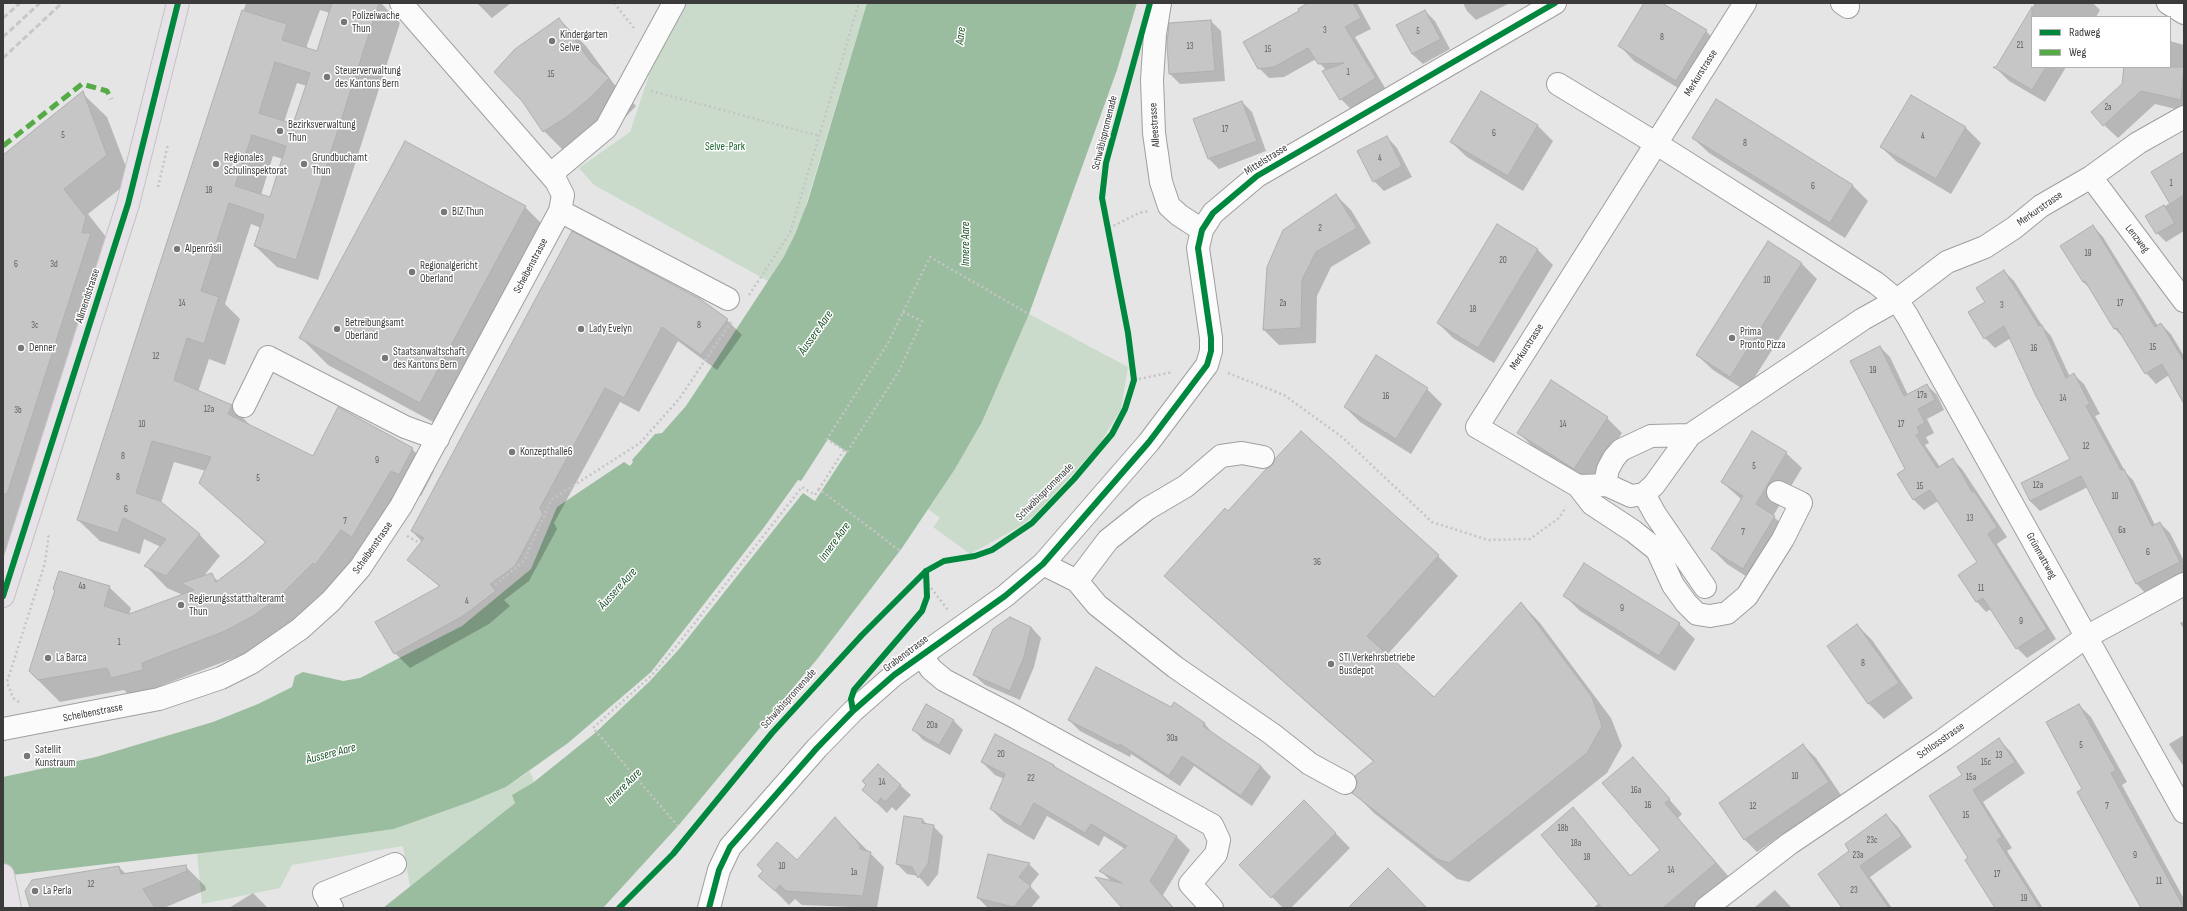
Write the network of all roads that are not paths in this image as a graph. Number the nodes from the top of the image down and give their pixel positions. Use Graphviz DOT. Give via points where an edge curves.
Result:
graph roads {
  1 [pos="178,3"];
  2 [pos="401,3"];
  3 [pos="674,3"];
  4 [pos="1160,3"];
  5 [pos="1555,3"];
  6 [pos="1745,3"];
  7 [pos="2168,3"];
  8 [pos="2184,13"];
  9 [pos="1558,84"];
  10 [pos="2184,117"];
  11 [pos="1657,144"];
  12 [pos="551,174"];
  13 [pos="2091,177"];
  14 [pos="560,211"];
  15 [pos="1202,230"];
  16 [pos="1897,300"];
  17 [pos="2184,300"];
  18 [pos="736,304"];
  19 [pos="333,373"];
  20 [pos="244,406"];
  21 [pos="1690,435"];
  22 [pos="438,439"];
  23 [pos="1149,442"];
  24 [pos="1263,457"];
  25 [pos="1607,485"];
  26 [pos="1578,486"];
  27 [pos="1778,492"];
  28 [pos="1644,494"];
  29 [pos="1043,564"];
  30 [pos="1077,581"];
  31 [pos="2184,584"];
  32 [pos="1704,587"];
  33 [pos="3,593"];
  34 [pos="2086,637"];
  35 [pos="921,654"];
  36 [pos="3,729"];
  37 [pos="1345,783"];
  38 [pos="2184,812"];
  39 [pos="395,864"];
  40 [pos="332,908"];
  41 [pos="710,908"];
  42 [pos="1212,908"];
  43 [pos="1706,908"];
  1 -- 33 [label="main road, Allmendstrasse" via="128,204"];
  2 -- 12 [label="street, Scheibenstrasse"];
  3 -- 12 [label="street" via="606,128"];
  4 -- 15 [label="street, Alleestrasse" via="1152,80 1154,133 1161,182 1169,206 1179,216"];
  5 -- 15 [label="street, Mittelstrasse" via="1257,176 1225,200"];
  6 -- 11 [label="street, Merkurstrasse"];
  7 -- 8 [label="street"];
  9 -- 11 [label="street"];
  10 -- 13 [label="street, Merkurstrasse" via="2138,143"];
  11 -- 16 [label="street" via="1869,279"];
  11 -- 26 [label="street, Merkurstrasse" via="1477,427"];
  12 -- 14 [label="street, Scheibenstrasse" via="563,195"];
  13 -- 16 [label="street, Merkurstrasse" via="2041,206 1985,247 1947,262"];
  13 -- 17 [label="street, Lenzweg"];
  14 -- 18 [label="street"];
  14 -- 22 [label="street, Scheibenstrasse"];
  15 -- 23 [label="street, Mittelstrasse" via="1198,262 1211,351 1207,365"];
  16 -- 21 [label="street, Merkurstrasse" via="1863,319"];
  16 -- 34 [label="street, Grünmattweg"];
  19 -- 22 [label="street" via="407,414"];
  20 -- 22 [label="street" via="268,357 405,427"];
  21 -- 25 [label="street" via="1651,436 1621,450 1608,469"];
  21 -- 28 [label="street, Merkurstrasse" via="1654,485"];
  22 -- 36 [label="street, Scheibenstrasse" via="389,526 360,568 331,601 300,629 251,663 220,678 158,699"];
  23 -- 29 [label="street, Grabenstrasse"];
  24 -- 30 [label="street" via="1242,453 1221,456 1186,486 1147,510 1108,540"];
  25 -- 26 [label="street"];
  25 -- 28 [label="street" via="1632,496"];
  26 -- 27 [label="street" via="1592,504 1657,550 1673,585 1686,603 1697,614 1710,616 1727,613 1747,596 1783,539 1801,503"];
  28 -- 32 [label="street"];
  29 -- 30 [label="street"];
  29 -- 35 [label="street, Grabenstrasse" via="1005,596"];
  30 -- 37 [label="street" via="1097,605 1175,668 1272,734 1310,764"];
  31 -- 34 [label="street, Schlossstrasse"];
  34 -- 38 [label="street, Grünmattweg"];
  34 -- 43 [label="street, Schlossstrasse" via="1943,740 1789,844"];
  35 -- 41 [label="street, Grabenstrasse" via="872,694 827,737 735,842 719,870"];
  35 -- 42 [label="street, Grabenstrasse" via="931,669 944,680 1212,825 1219,840 1216,854 1190,884"];
  39 -- 40 [label="street" via="324,893"];
}
